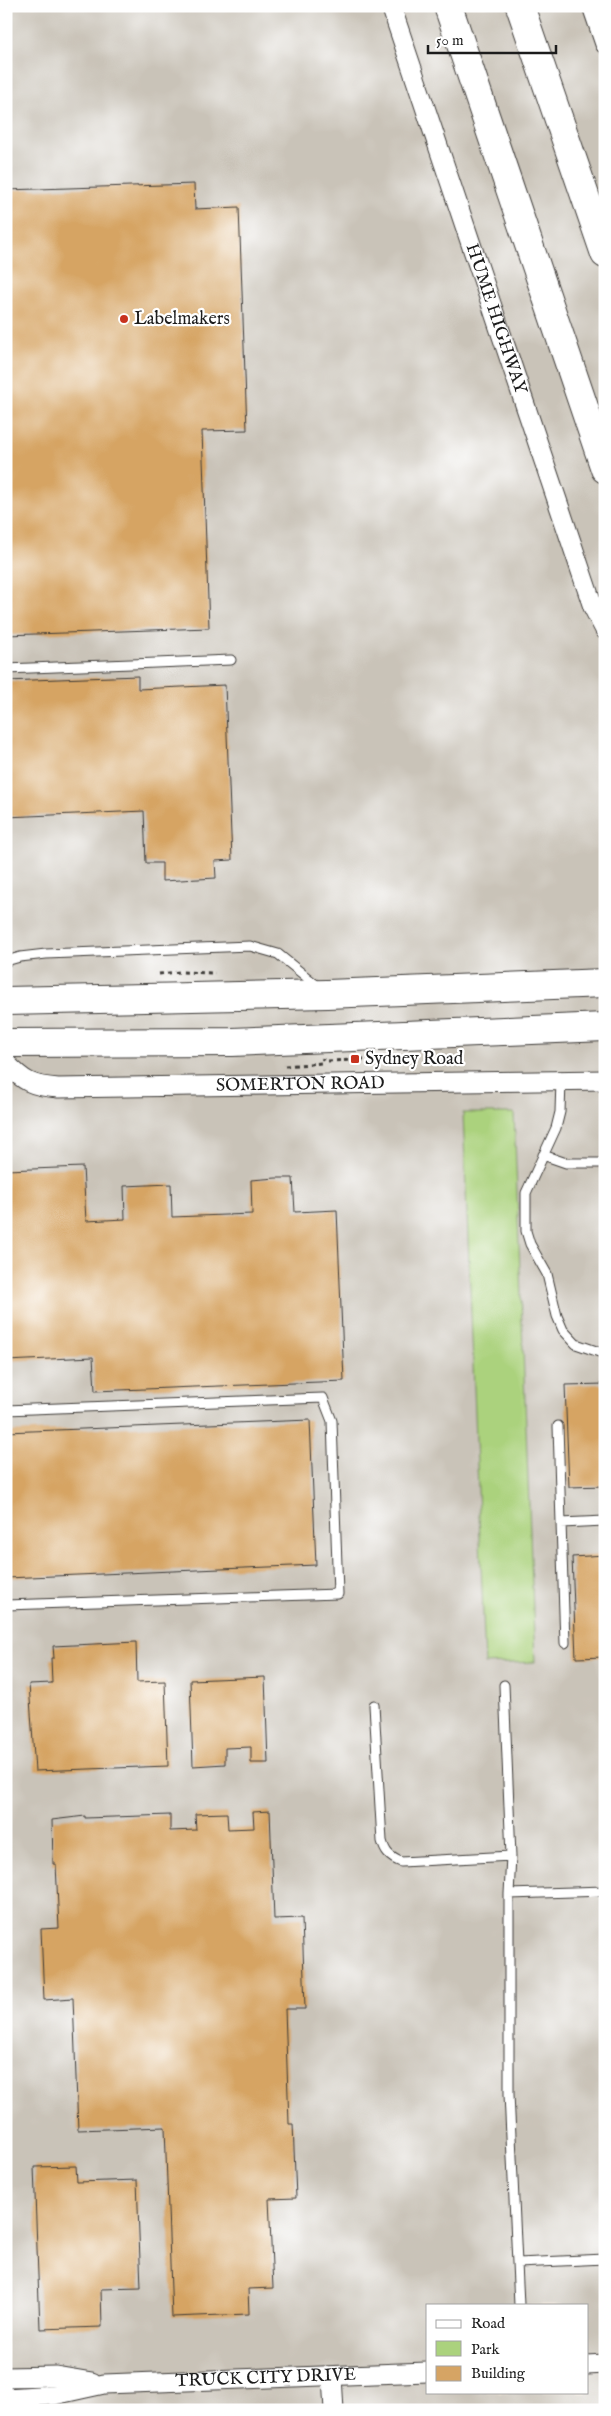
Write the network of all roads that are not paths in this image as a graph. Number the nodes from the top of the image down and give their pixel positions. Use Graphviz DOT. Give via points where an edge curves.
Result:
graph roads {
  1 [pos="392,6"];
  2 [pos="448,6"];
  3 [pos="520,6"];
  4 [pos="592,6"];
  5 [pos="605,44"];
  6 [pos="605,254"];
  7 [pos="605,470"];
  8 [pos="605,630"];
  9 [pos="231,660"];
  10 [pos="6,669"];
  11 [pos="6,961"];
  12 [pos="605,983"];
  13 [pos="327,994"];
  14 [pos="6,1001"];
  15 [pos="605,1027"];
  16 [pos="6,1043"];
  17 [pos="6,1063"];
  18 [pos="561,1080"];
  19 [pos="605,1080"];
  20 [pos="543,1155"];
  21 [pos="605,1163"];
  22 [pos="605,1354"];
  23 [pos="6,1410"];
  24 [pos="558,1426"];
  25 [pos="605,1521"];
  26 [pos="561,1523"];
  27 [pos="6,1605"];
  28 [pos="565,1643"];
  29 [pos="504,1685"];
  30 [pos="374,1705"];
  31 [pos="511,1856"];
  32 [pos="605,1890"];
  33 [pos="509,1894"];
  34 [pos="605,2259"];
  35 [pos="518,2263"];
  36 [pos="519,2304"];
  37 [pos="588,2364"];
  38 [pos="605,2364"];
  39 [pos="426,2372"];
  40 [pos="6,2377"];
  41 [pos="332,2377"];
  42 [pos="104,2384"];
  43 [pos="6,2398"];
  44 [pos="334,2410"];
  1 -- 8 [label="street, HUME HIGHWAY" via="593,607"];
  2 -- 7 [label="main road"];
  3 -- 6 [label="main road"];
  4 -- 5 [label="street"];
  9 -- 10 [label="lane"];
  11 -- 13 [label="lane" via="20,956 46,954 250,946 278,954"];
  12 -- 13 [label="main road"];
  13 -- 14 [label="main road"];
  15 -- 16 [label="main road" via="232,1042"];
  17 -- 18 [label="street, SOMERTON ROAD" via="20,1078 35,1086 58,1088"];
  18 -- 19 [label="street, SOMERTON ROAD"];
  18 -- 20 [label="lane" via="560,1112"];
  20 -- 21 [label="lane" via="566,1163"];
  20 -- 22 [label="lane" via="526,1193 526,1230 530,1244 548,1274 563,1330 576,1344"];
  23 -- 27 [label="lane" via="323,1398 332,1420 338,1594"];
  24 -- 26 [label="lane"];
  25 -- 26 [label="lane"];
  26 -- 28 [label="lane"];
  29 -- 31 [label="lane"];
  30 -- 31 [label="lane" via="385,1851 401,1862"];
  31 -- 33 [label="lane"];
  32 -- 33 [label="lane"];
  33 -- 35 [label="lane" via="509,2094"];
  34 -- 35 [label="lane"];
  35 -- 36 [label="lane"];
  37 -- 38 [label="street"];
  39 -- 41 [label="street, TRUCK CITY DRIVE"];
  40 -- 42 [label="street, TRUCK CITY DRIVE" via="56,2376"];
  41 -- 42 [label="street, TRUCK CITY DRIVE"];
  41 -- 44 [label="street"];
  42 -- 43 [label="street, TRUCK CITY DRIVE" via="54,2395"];
}
